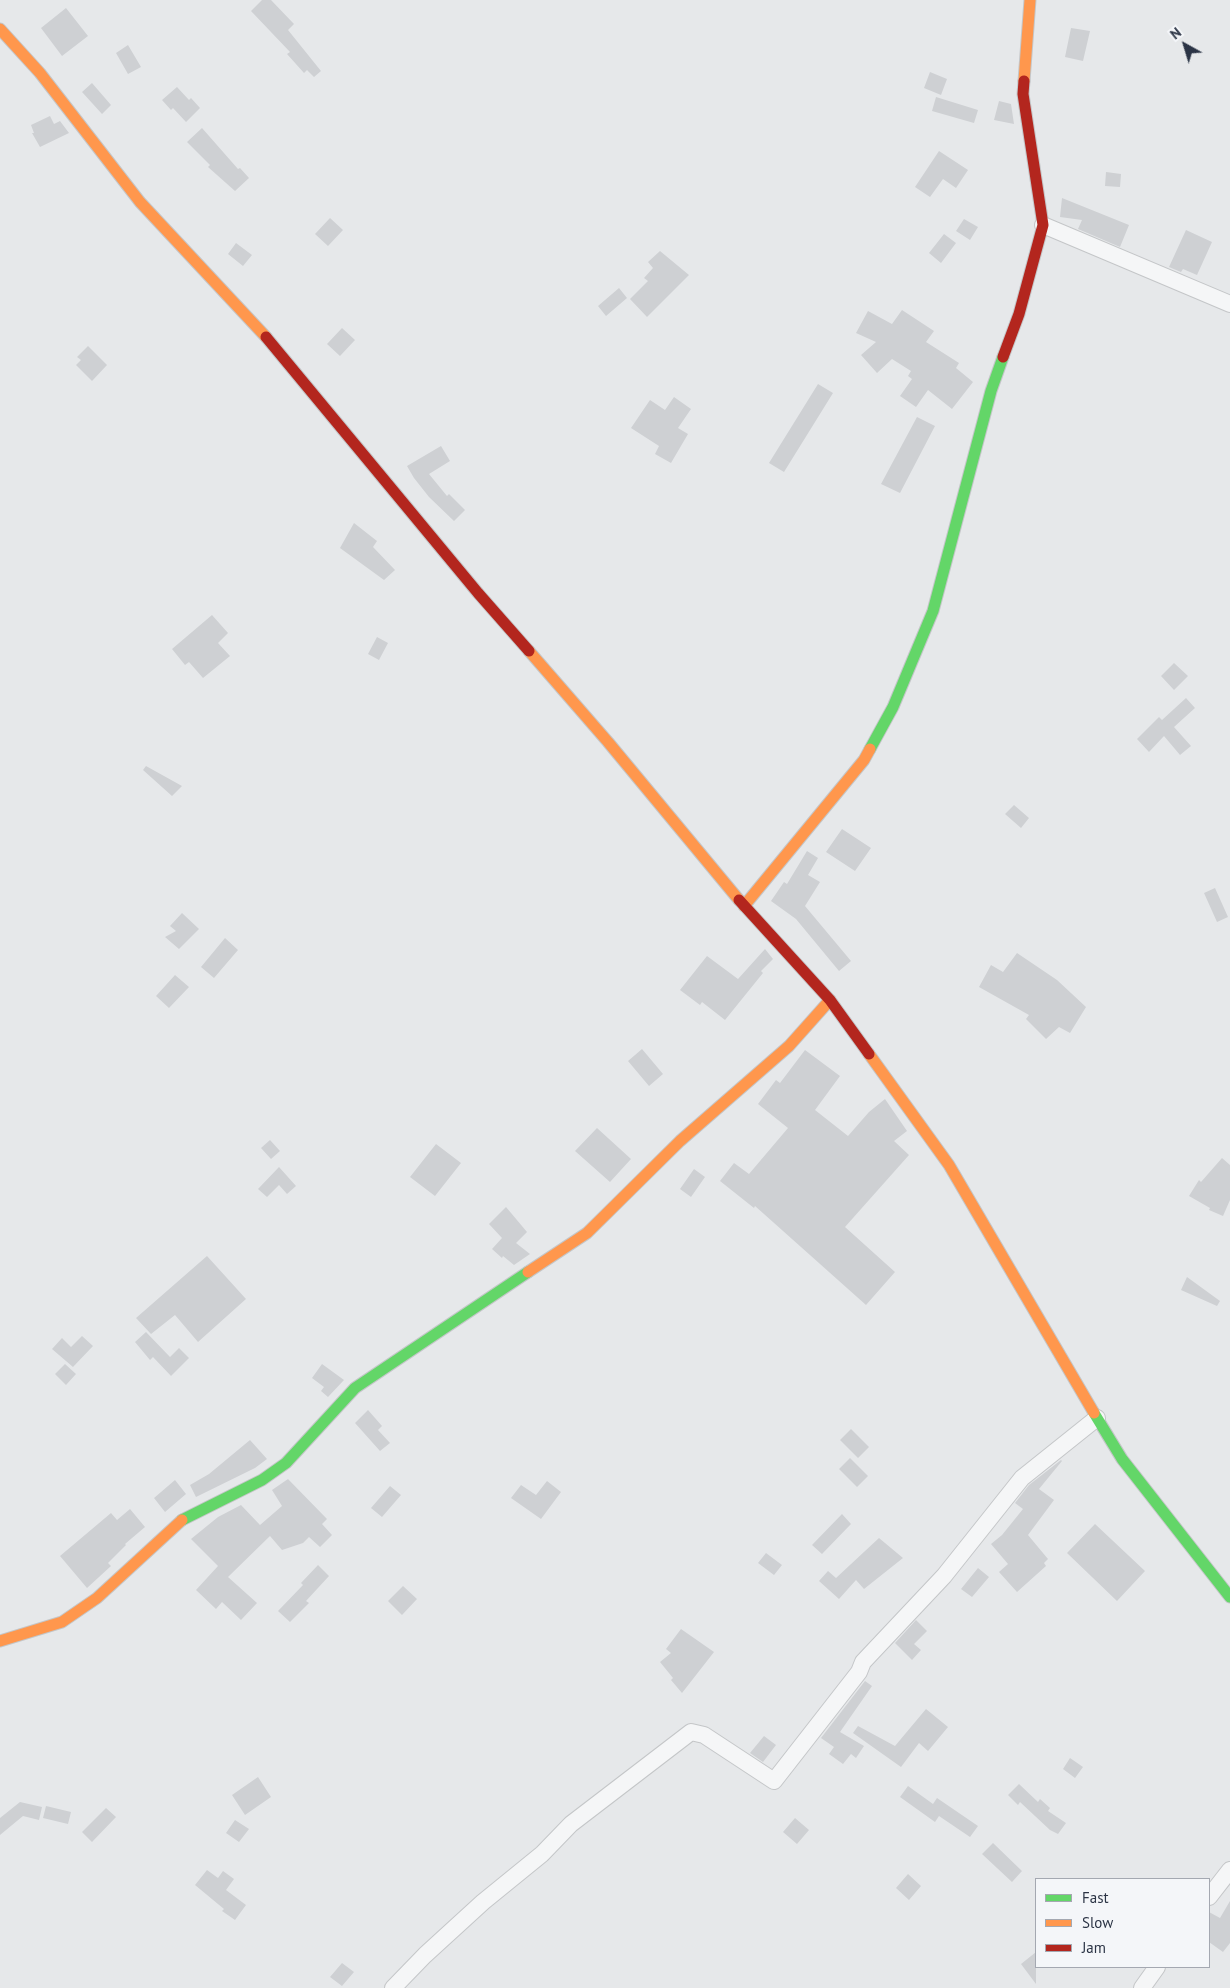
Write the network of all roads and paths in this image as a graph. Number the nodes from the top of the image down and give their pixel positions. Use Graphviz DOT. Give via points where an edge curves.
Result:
graph roads {
  1 [pos="1030,0"];
  2 [pos="0,29"];
  3 [pos="1043,225"];
  4 [pos="1230,304"];
  5 [pos="744,906"];
  6 [pos="830,1000"];
  7 [pos="1096,1418"];
  8 [pos="1230,1597"];
  9 [pos="0,1641"];
  10 [pos="1230,1870"];
  11 [pos="1210,1896"];
  12 [pos="1156,1968"];
  13 [pos="394,1988"];
  14 [pos="1142,1988"];
  1 -- 3 [label="street" via="1023,94"];
  2 -- 5 [label="street" via="40,74 140,202 227,292 276,349 423,528"];
  3 -- 4 [label="street"];
  3 -- 5 [label="street" via="1019,314 991,391 933,611 893,707 864,760"];
  5 -- 6 [label="street"];
  6 -- 7 [label="street" via="949,1164"];
  6 -- 9 [label="street" via="789,1046 680,1141 587,1233 355,1388 286,1463 262,1480 184,1518 97,1598 62,1622"];
  7 -- 8 [label="street" via="1122,1459"];
  7 -- 13 [label="street" via="1022,1478 944,1576 863,1662 859,1672 774,1781 704,1735 691,1732 571,1824 542,1854 461,1922"];
  10 -- 11 [label="street"];
  12 -- 14 [label="street"];
}
